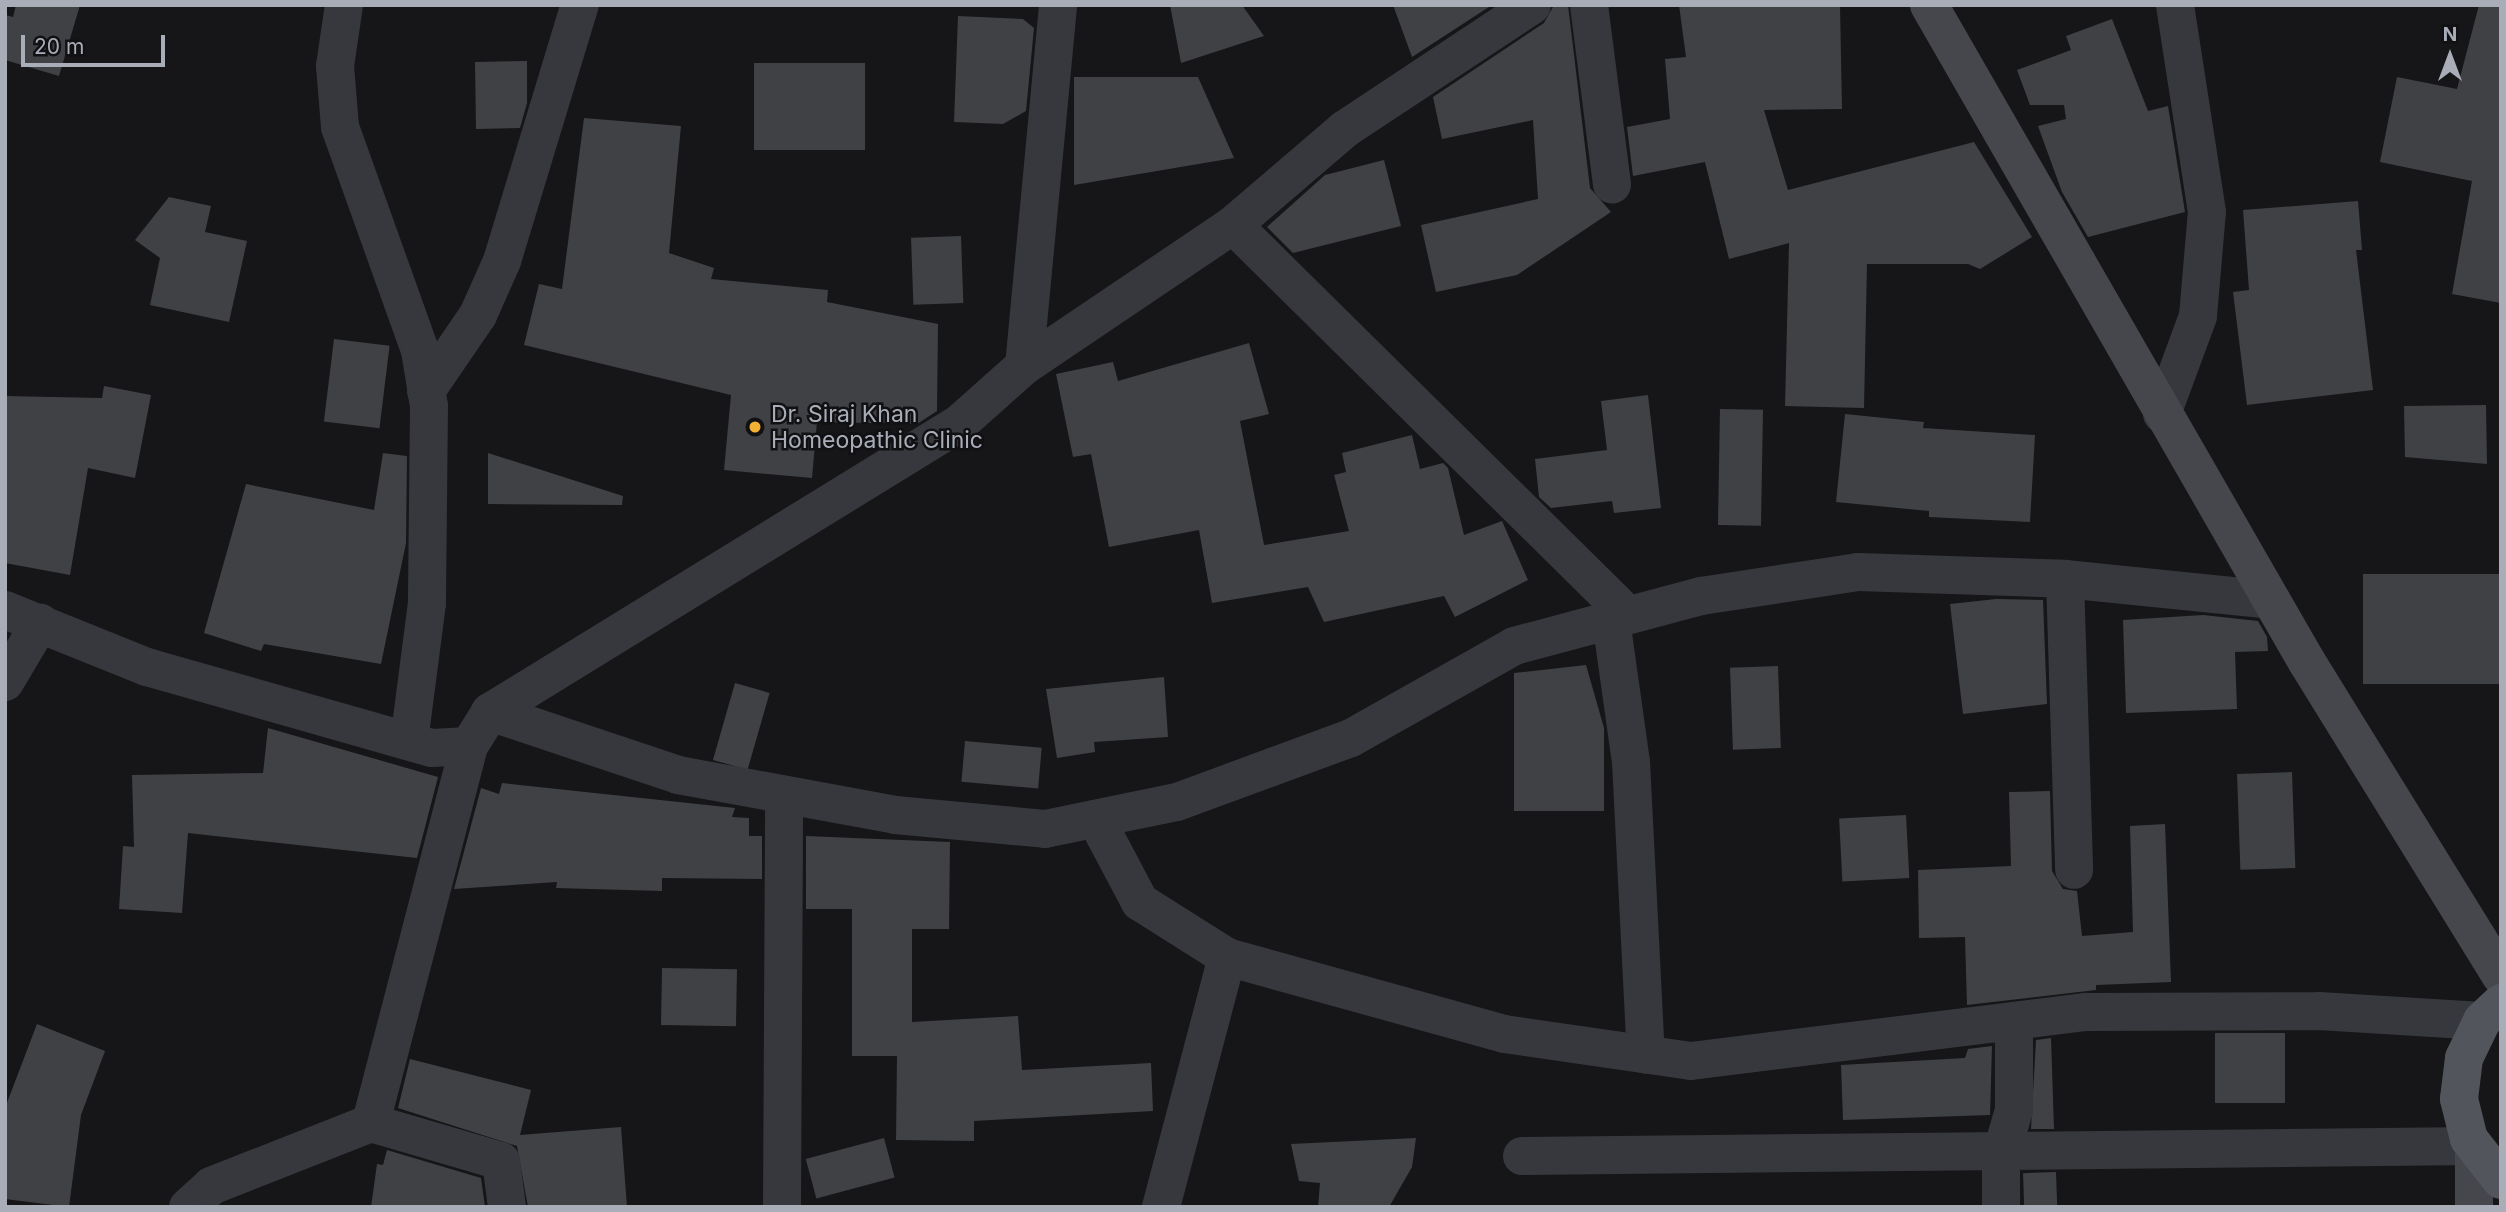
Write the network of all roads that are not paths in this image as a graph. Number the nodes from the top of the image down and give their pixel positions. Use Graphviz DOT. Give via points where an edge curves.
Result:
graph roads {
  1 [pos="344,5"];
  2 [pos="580,5"];
  3 [pos="1058,5"];
  4 [pos="1532,5"];
  5 [pos="1589,5"];
  6 [pos="2175,5"];
  7 [pos="1935,8"];
  8 [pos="1612,186"];
  9 [pos="1233,225"];
  10 [pos="1024,366"];
  11 [pos="426,391"];
  12 [pos="2162,414"];
  13 [pos="2065,579"];
  14 [pos="2271,600"];
  15 [pos="5,610"];
  16 [pos="1620,618"];
  17 [pos="40,623"];
  18 [pos="5,682"];
  19 [pos="490,712"];
  20 [pos="409,741"];
  21 [pos="469,746"];
  22 [pos="784,795"];
  23 [pos="1096,819"];
  24 [pos="2074,870"];
  25 [pos="1227,957"];
  26 [pos="2501,975"];
  27 [pos="2491,1012"];
  28 [pos="2014,1022"];
  29 [pos="1646,1055"];
  30 [pos="371,1123"];
  31 [pos="2473,1146"];
  32 [pos="2001,1155"];
  33 [pos="1522,1156"];
  34 [pos="2501,1180"];
  35 [pos="188,1207"];
  36 [pos="508,1207"];
  37 [pos="782,1207"];
  38 [pos="1161,1207"];
  39 [pos="2001,1207"];
  40 [pos="2474,1207"];
  1 -- 11 [label="street" via="335,66 341,127 420,350"];
  2 -- 11 [label="street" via="502,261 478,315"];
  3 -- 10 [label="street"];
  4 -- 9 [label="street" via="1345,129"];
  5 -- 8 [label="street"];
  6 -- 12 [label="street" via="2207,212 2198,316"];
  7 -- 12 [label="main road"];
  9 -- 10 [label="street"];
  9 -- 16 [label="street"];
  10 -- 19 [label="street" via="960,423"];
  11 -- 20 [label="street" via="427,603"];
  12 -- 14 [label="main road"];
  13 -- 14 [label="street"];
  13 -- 16 [label="street" via="1857,572 1701,596"];
  13 -- 24 [label="street"];
  14 -- 26 [label="main road"];
  15 -- 17 [label="street"];
  16 -- 23 [label="street" via="1514,646 1351,738 1177,802"];
  16 -- 29 [label="street"];
  17 -- 18 [label="street"];
  17 -- 20 [label="street" via="147,667"];
  19 -- 21 [label="street"];
  19 -- 22 [label="street" via="678,775"];
  20 -- 21 [label="street"];
  21 -- 30 [label="street"];
  22 -- 23 [label="street" via="895,815 1045,829"];
  22 -- 37 [label="street"];
  23 -- 25 [label="street" via="1140,902"];
  25 -- 29 [label="street" via="1504,1034"];
  25 -- 38 [label="street"];
  27 -- 28 [label="street" via="2086,1012"];
  27 -- 31 [label="main road" via="2464,1058 2459,1099"];
  28 -- 29 [label="street" via="1850,1036 1691,1061"];
  28 -- 32 [label="street" via="2014,1110"];
  30 -- 35 [label="street" via="211,1186"];
  30 -- 36 [label="street" via="501,1161"];
  31 -- 32 [label="street"];
  31 -- 34 [label="main road"];
  31 -- 40 [label="main road"];
  32 -- 33 [label="street"];
  32 -- 39 [label="street"];
}
